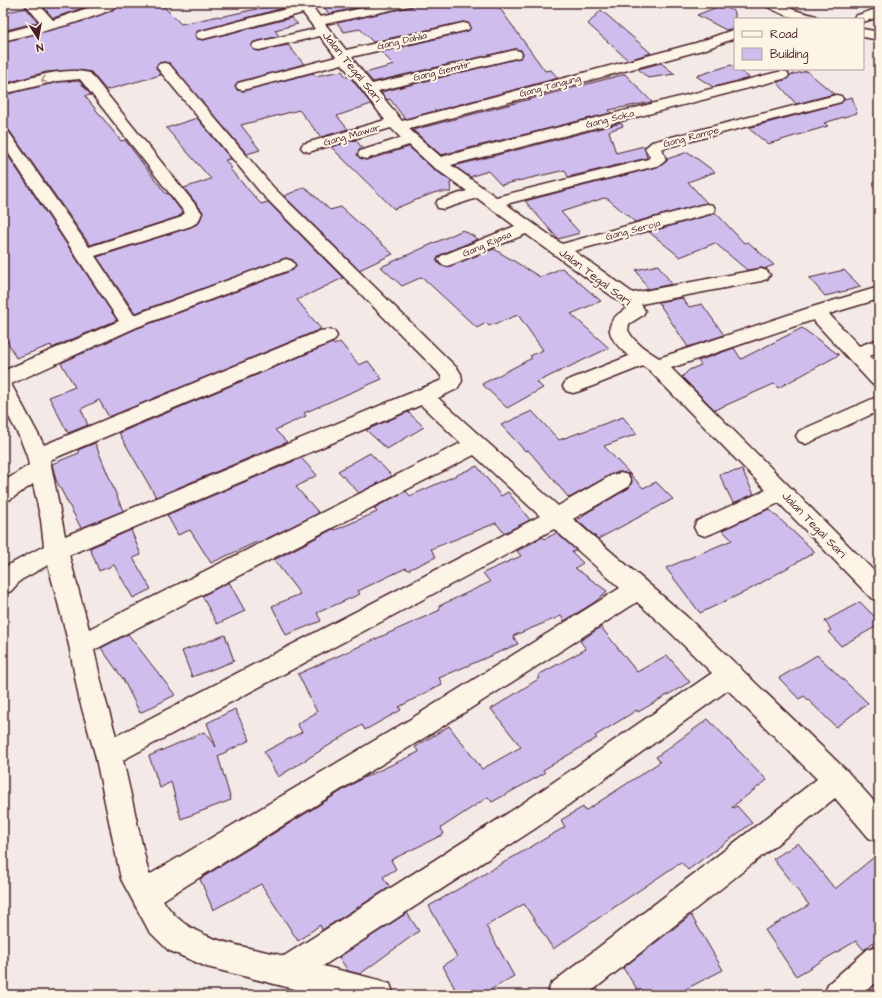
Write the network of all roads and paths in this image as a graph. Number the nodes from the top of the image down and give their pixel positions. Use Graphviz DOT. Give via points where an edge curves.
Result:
graph roads {
  1 [pos="31,3"];
  2 [pos="113,3"];
  3 [pos="406,3"];
  4 [pos="771,3"];
  5 [pos="879,12"];
  6 [pos="789,13"];
  7 [pos="312,16"];
  8 [pos="775,18"];
  9 [pos="807,18"];
  10 [pos="863,18"];
  11 [pos="50,25"];
  12 [pos="462,27"];
  13 [pos="864,32"];
  14 [pos="734,33"];
  15 [pos="203,35"];
  16 [pos="879,36"];
  17 [pos="3,38"];
  18 [pos="259,46"];
  19 [pos="515,54"];
  20 [pos="343,57"];
  21 [pos="164,67"];
  22 [pos="782,75"];
  23 [pos="243,86"];
  24 [pos="370,89"];
  25 [pos="3,90"];
  26 [pos="836,99"];
  27 [pos="397,124"];
  28 [pos="3,134"];
  29 [pos="413,139"];
  30 [pos="309,147"];
  31 [pos="366,154"];
  32 [pos="438,163"];
  33 [pos="487,197"];
  34 [pos="444,204"];
  35 [pos="707,209"];
  36 [pos="527,227"];
  37 [pos="559,250"];
  38 [pos="85,254"];
  39 [pos="447,260"];
  40 [pos="286,266"];
  41 [pos="761,275"];
  42 [pos="879,293"];
  43 [pos="630,300"];
  44 [pos="816,312"];
  45 [pos="130,323"];
  46 [pos="327,336"];
  47 [pos="879,346"];
  48 [pos="855,354"];
  49 [pos="650,362"];
  50 [pos="3,379"];
  51 [pos="879,379"];
  52 [pos="573,386"];
  53 [pos="3,387"];
  54 [pos="424,396"];
  55 [pos="879,404"];
  56 [pos="806,436"];
  57 [pos="477,444"];
  58 [pos="39,462"];
  59 [pos="620,481"];
  60 [pos="782,492"];
  61 [pos="3,493"];
  62 [pos="556,518"];
  63 [pos="705,527"];
  64 [pos="56,550"];
  65 [pos="3,584"];
  66 [pos="638,589"];
  67 [pos="879,591"];
  68 [pos="81,646"];
  69 [pos="731,674"];
  70 [pos="108,754"];
  71 [pos="837,780"];
  72 [pos="879,828"];
  73 [pos="144,895"];
  74 [pos="879,960"];
  75 [pos="286,972"];
  76 [pos="379,995"];
  77 [pos="562,995"];
  78 [pos="839,995"];
  1 -- 11 [label="street"];
  2 -- 11 [label="street"];
  3 -- 7 [label="street"];
  4 -- 6 [label="street"];
  5 -- 10 [label="street"];
  6 -- 8 [label="street"];
  6 -- 9 [label="street"];
  7 -- 15 [label="street"];
  7 -- 18 [label="street"];
  7 -- 20 [label="street, Jalan Tegal Sari"];
  11 -- 17 [label="street"];
  12 -- 20 [label="street, Gang Dahlia"];
  13 -- 16 [label="street"];
  14 -- 27 [label="street, Gang Tangung" via="701,46"];
  19 -- 24 [label="street, Gang Gemitir"];
  20 -- 23 [label="street, Gang Dahlia"];
  20 -- 24 [label="street, Jalan Tegal Sari"];
  21 -- 54 [label="street" via="267,190 451,374 450,384"];
  22 -- 32 [label="street, Gang Soka"];
  24 -- 27 [label="street, Jalan Tegal Sari"];
  38 -- 25 [label="street, one-way" via="184,222 192,218 194,213 82,74 65,75"];
  26 -- 33 [label="street, Gang Rampe" via="658,145 653,148 658,157 654,162"];
  27 -- 29 [label="street, Jalan Tegal Sari"];
  27 -- 30 [label="street, Gang Mawar"];
  28 -- 38 [label="street"];
  29 -- 31 [label="street"];
  29 -- 32 [label="street, Jalan Tegal Sari"];
  32 -- 33 [label="street, Jalan Tegal Sari"];
  33 -- 34 [label="street"];
  33 -- 36 [label="street, Jalan Tegal Sari"];
  35 -- 37 [label="street, Gang Seroja"];
  36 -- 37 [label="street, Jalan Tegal Sari"];
  36 -- 39 [label="street, Gang Rijasa"];
  37 -- 43 [label="street, Jalan Tegal Sari"];
  38 -- 45 [label="street"];
  40 -- 45 [label="street"];
  41 -- 43 [label="street"];
  42 -- 44 [label="street"];
  43 -- 49 [label="street, Jalan Tegal Sari" via="636,311 622,319 617,329 621,338"];
  44 -- 48 [label="street"];
  44 -- 49 [label="street"];
  45 -- 50 [label="street"];
  46 -- 58 [label="street"];
  47 -- 48 [label="street"];
  48 -- 51 [label="street"];
  49 -- 52 [label="street"];
  49 -- 60 [label="street, Jalan Tegal Sari"];
  53 -- 58 [label="street" via="30,438"];
  54 -- 57 [label="street"];
  54 -- 64 [label="street"];
  55 -- 56 [label="street"];
  57 -- 62 [label="street"];
  57 -- 68 [label="street"];
  58 -- 61 [label="street"];
  58 -- 64 [label="street"];
  59 -- 62 [label="street"];
  60 -- 63 [label="street"];
  60 -- 67 [label="street, Jalan Tegal Sari"];
  62 -- 66 [label="street"];
  62 -- 70 [label="street"];
  64 -- 65 [label="street" via="13,574"];
  64 -- 68 [label="street"];
  66 -- 69 [label="street"];
  66 -- 73 [label="street" via="423,725"];
  68 -- 70 [label="street"];
  69 -- 71 [label="street"];
  69 -- 75 [label="street" via="526,818"];
  70 -- 73 [label="street" via="135,879"];
  71 -- 72 [label="street"];
  71 -- 77 [label="street"];
  73 -- 75 [label="street" via="159,921 179,939 208,952"];
  74 -- 78 [label="street"];
  75 -- 76 [label="street"];
}
